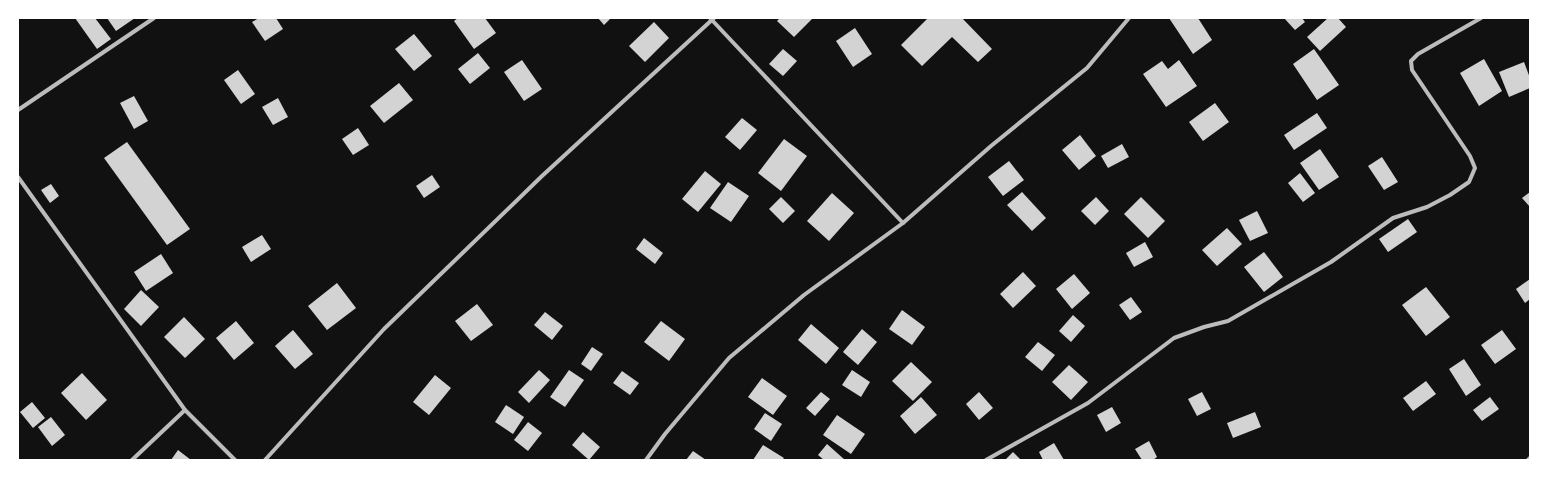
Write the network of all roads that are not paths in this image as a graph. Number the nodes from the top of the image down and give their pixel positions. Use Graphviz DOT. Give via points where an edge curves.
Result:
graph roads {
  1 [pos="154,18"];
  2 [pos="1129,18"];
  3 [pos="1481,18"];
  4 [pos="712,19"];
  5 [pos="18,110"];
  6 [pos="18,178"];
  7 [pos="903,223"];
  8 [pos="185,410"];
  9 [pos="132,460"];
  10 [pos="235,460"];
  11 [pos="264,460"];
  12 [pos="646,460"];
  13 [pos="986,460"];
  1 -- 5 [label="street"];
  2 -- 7 [label="street" via="1087,68 990,146"];
  3 -- 13 [label="street" via="1418,54 1411,61 1412,70 1470,156 1475,168 1469,182 1427,207 1393,218 1331,262 1228,321 1174,338 1088,404"];
  4 -- 7 [label="street"];
  4 -- 11 [label="street" via="542,176 384,329"];
  6 -- 8 [label="street"];
  7 -- 12 [label="street" via="804,295 729,358"];
  8 -- 9 [label="street"];
  8 -- 10 [label="street"];
}
